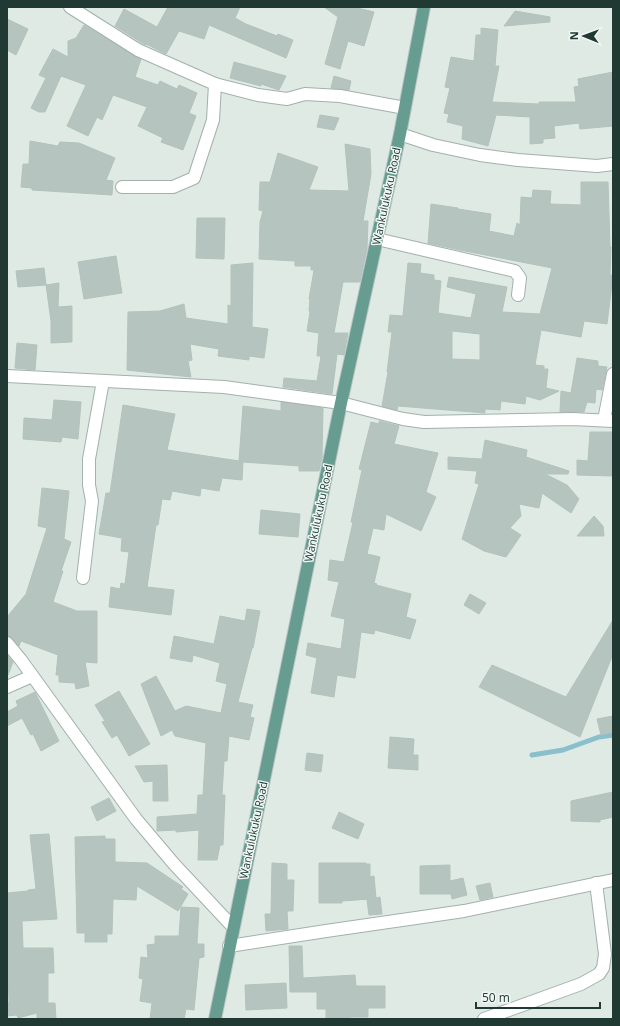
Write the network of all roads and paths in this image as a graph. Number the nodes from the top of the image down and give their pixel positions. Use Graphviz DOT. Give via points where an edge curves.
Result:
graph roads {
  1 [pos="70,7"];
  2 [pos="424,7"];
  3 [pos="215,84"];
  4 [pos="405,108"];
  5 [pos="400,134"];
  6 [pos="613,164"];
  7 [pos="122,187"];
  8 [pos="377,239"];
  9 [pos="518,295"];
  10 [pos="613,374"];
  11 [pos="7,376"];
  12 [pos="103,381"];
  13 [pos="341,403"];
  14 [pos="608,420"];
  15 [pos="83,578"];
  16 [pos="7,643"];
  17 [pos="32,676"];
  18 [pos="7,687"];
  19 [pos="613,880"];
  20 [pos="596,883"];
  21 [pos="233,927"];
  22 [pos="229,946"];
  23 [pos="215,1019"];
  24 [pos="484,1019"];
  1 -- 3 [label="street" via="138,50"];
  2 -- 4 [label="main road, Wankulukuku Road"];
  3 -- 4 [label="street" via="265,96 340,96"];
  3 -- 7 [label="street" via="213,120 194,178 173,187"];
  4 -- 5 [label="main road, Wankulukuku Road"];
  5 -- 6 [label="street" via="433,145 480,155 597,166"];
  5 -- 8 [label="main road, Wankulukuku Road"];
  8 -- 9 [label="street" via="515,270 520,278"];
  8 -- 13 [label="main road, Wankulukuku Road"];
  10 -- 14 [label="street"];
  11 -- 12 [label="street"];
  12 -- 13 [label="street" via="224,387"];
  12 -- 15 [label="street" via="89,459 92,501"];
  13 -- 14 [label="street" via="424,422"];
  13 -- 21 [label="main road, Wankulukuku Road"];
  16 -- 17 [label="street"];
  17 -- 18 [label="street"];
  17 -- 21 [label="street" via="136,819"];
  19 -- 20 [label="street"];
  20 -- 22 [label="street" via="464,911"];
  20 -- 24 [label="street" via="605,954 603,968 599,974 581,984"];
  21 -- 22 [label="main road, Wankulukuku Road"];
  22 -- 23 [label="main road, Wankulukuku Road"];
}
